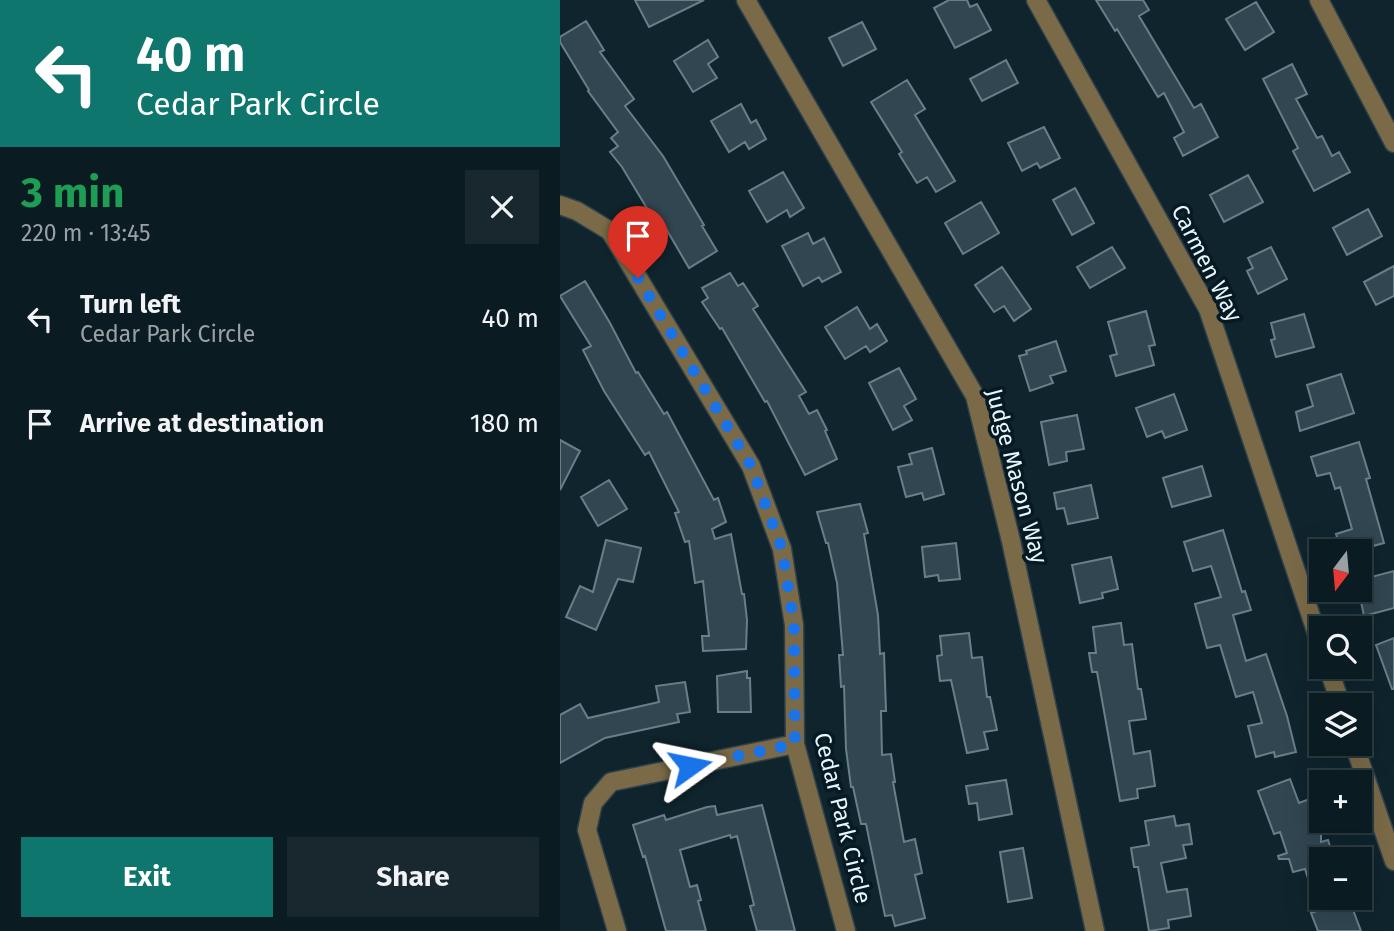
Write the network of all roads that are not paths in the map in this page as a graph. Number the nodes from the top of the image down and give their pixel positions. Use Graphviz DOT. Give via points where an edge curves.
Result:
graph roads {
  1 [pos="1036,0"];
  2 [pos="1318,0"];
  3 [pos="752,2"];
  4 [pos="1394,143"];
  5 [pos="560,205"];
  6 [pos="1311,616"];
  7 [pos="795,744"];
  8 [pos="1358,756"];
  9 [pos="1394,861"];
  10 [pos="617,931"];
  11 [pos="846,931"];
  12 [pos="1096,931"];
  1 -- 6 [label="street, Carmen Way" via="1208,309"];
  2 -- 4 [label="street"];
  3 -- 12 [label="street, Judge Mason Way" via="975,396"];
  5 -- 7 [label="street, Cedar Park Circle" via="610,231 751,466 782,549 794,625"];
  7 -- 10 [label="street" via="611,782 593,803 587,830"];
  7 -- 11 [label="street, Cedar Park Circle"];
  8 -- 9 [label="street"];
}
